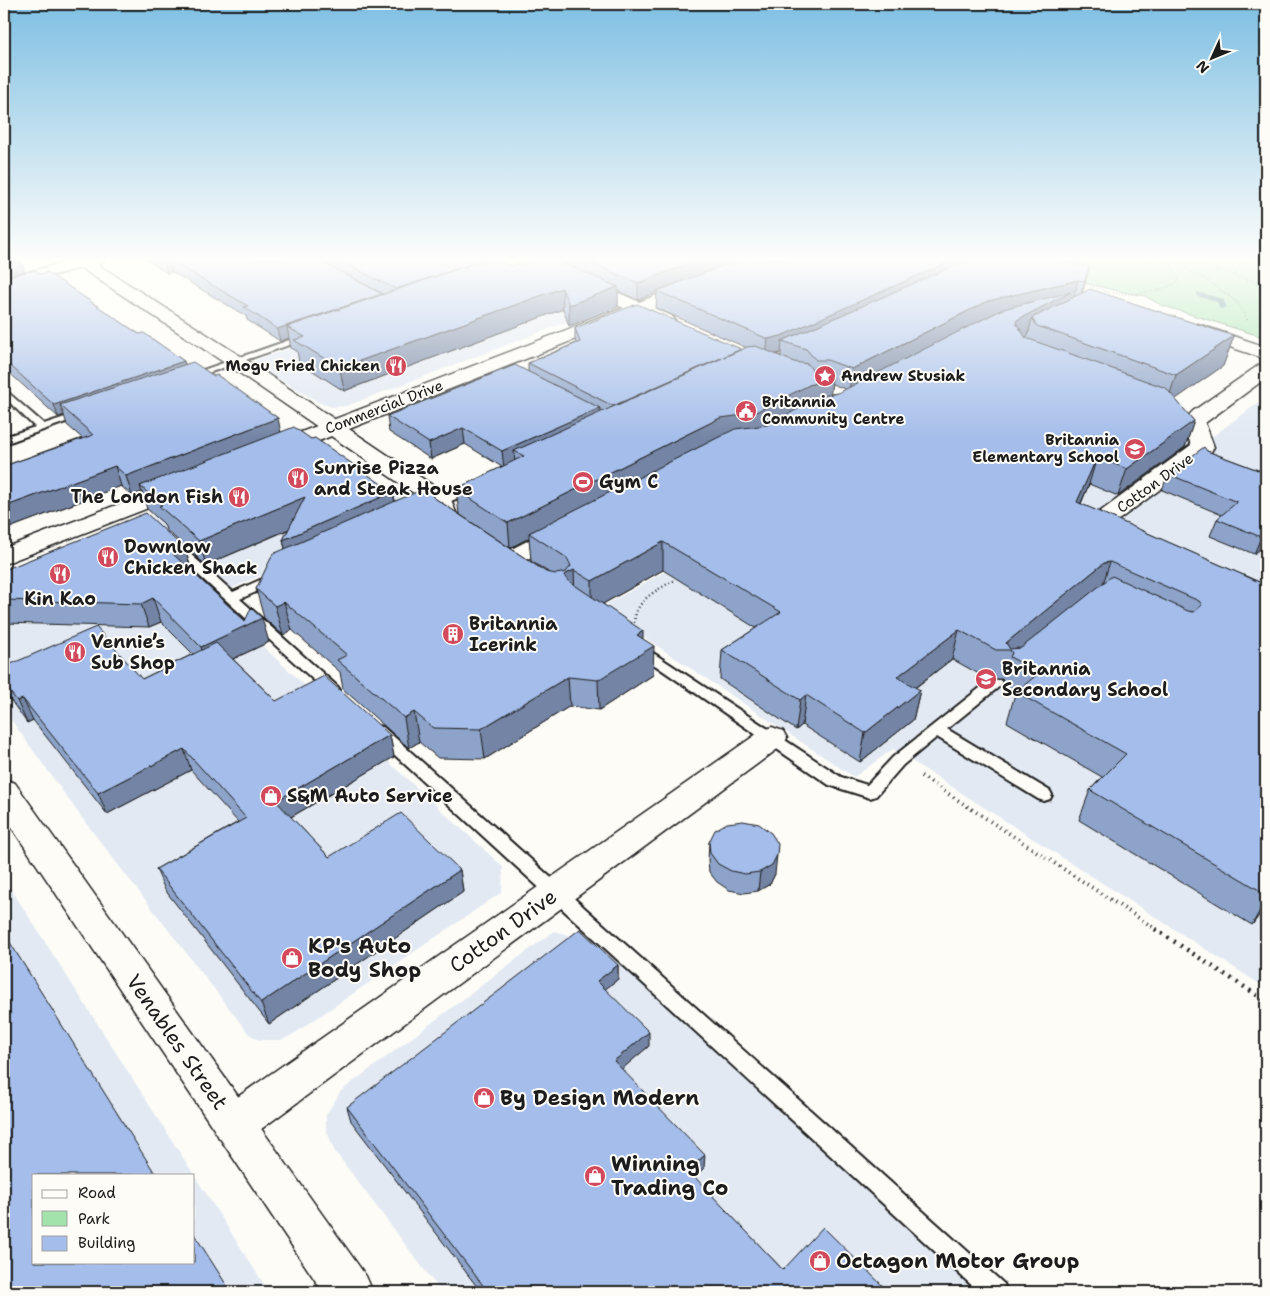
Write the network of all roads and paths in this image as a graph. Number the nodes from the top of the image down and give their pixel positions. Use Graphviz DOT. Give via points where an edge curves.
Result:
graph roads {
  1 [pos="173,318"];
  2 [pos="614,318"];
  3 [pos="661,318"];
  4 [pos="1247,318"];
  5 [pos="1249,322"];
  6 [pos="1181,325"];
  7 [pos="686,329"];
  8 [pos="313,335"];
  9 [pos="1266,353"];
  10 [pos="235,361"];
  11 [pos="1266,369"];
  12 [pos="180,380"];
  13 [pos="4,392"];
  14 [pos="97,408"];
  15 [pos="333,427"];
  16 [pos="42,428"];
  17 [pos="4,441"];
  18 [pos="258,457"];
  19 [pos="195,482"];
  20 [pos="487,482"];
  21 [pos="431,507"];
  22 [pos="1109,516"];
  23 [pos="579,524"];
  24 [pos="163,536"];
  25 [pos="496,551"];
  26 [pos="4,557"];
  27 [pos="283,574"];
  28 [pos="533,577"];
  29 [pos="675,580"];
  30 [pos="231,598"];
  31 [pos="633,637"];
  32 [pos="995,683"];
  33 [pos="348,704"];
  34 [pos="362,717"];
  35 [pos="937,730"];
  36 [pos="772,738"];
  37 [pos="898,761"];
  38 [pos="1044,796"];
  39 [pos="9,810"];
  40 [pos="556,893"];
  41 [pos="1266,1001"];
  42 [pos="234,1124"];
  43 [pos="350,1292"];
  44 [pos="996,1292"];
  1 -- 10 [label="street"];
  2 -- 15 [label="street, Commercial Drive" via="503,368"];
  3 -- 7 [label="street"];
  4 -- 5 [label="path"];
  6 -- 9 [label="street"];
  8 -- 10 [label="lane"];
  10 -- 12 [label="lane"];
  10 -- 15 [label="street"];
  11 -- 22 [label="street, Cotton Drive" via="1190,420 1203,447"];
  13 -- 16 [label="lane"];
  14 -- 16 [label="lane"];
  15 -- 18 [label="street, Commercial Drive"];
  15 -- 21 [label="street"];
  16 -- 17 [label="lane"];
  19 -- 26 [label="street" via="138,513"];
  20 -- 21 [label="lane"];
  21 -- 25 [label="street"];
  23 -- 25 [label="street"];
  24 -- 30 [label="lane"];
  25 -- 28 [label="street"];
  27 -- 30 [label="lane"];
  29 -- 31 [label="path" via="645,598 636,609 632,620"];
  30 -- 33 [label="lane"];
  31 -- 36 [label="lane"];
  32 -- 35 [label="lane"];
  34 -- 40 [label="lane"];
  35 -- 37 [label="lane"];
  35 -- 38 [label="lane"];
  36 -- 37 [label="lane" via="835,781 870,792"];
  36 -- 40 [label="street, Cotton Drive"];
  37 -- 41 [label="path"];
  39 -- 42 [label="street, Venables Street"];
  40 -- 42 [label="street, Cotton Drive"];
  40 -- 44 [label="lane"];
  42 -- 43 [label="street, Venables Street"];
}
